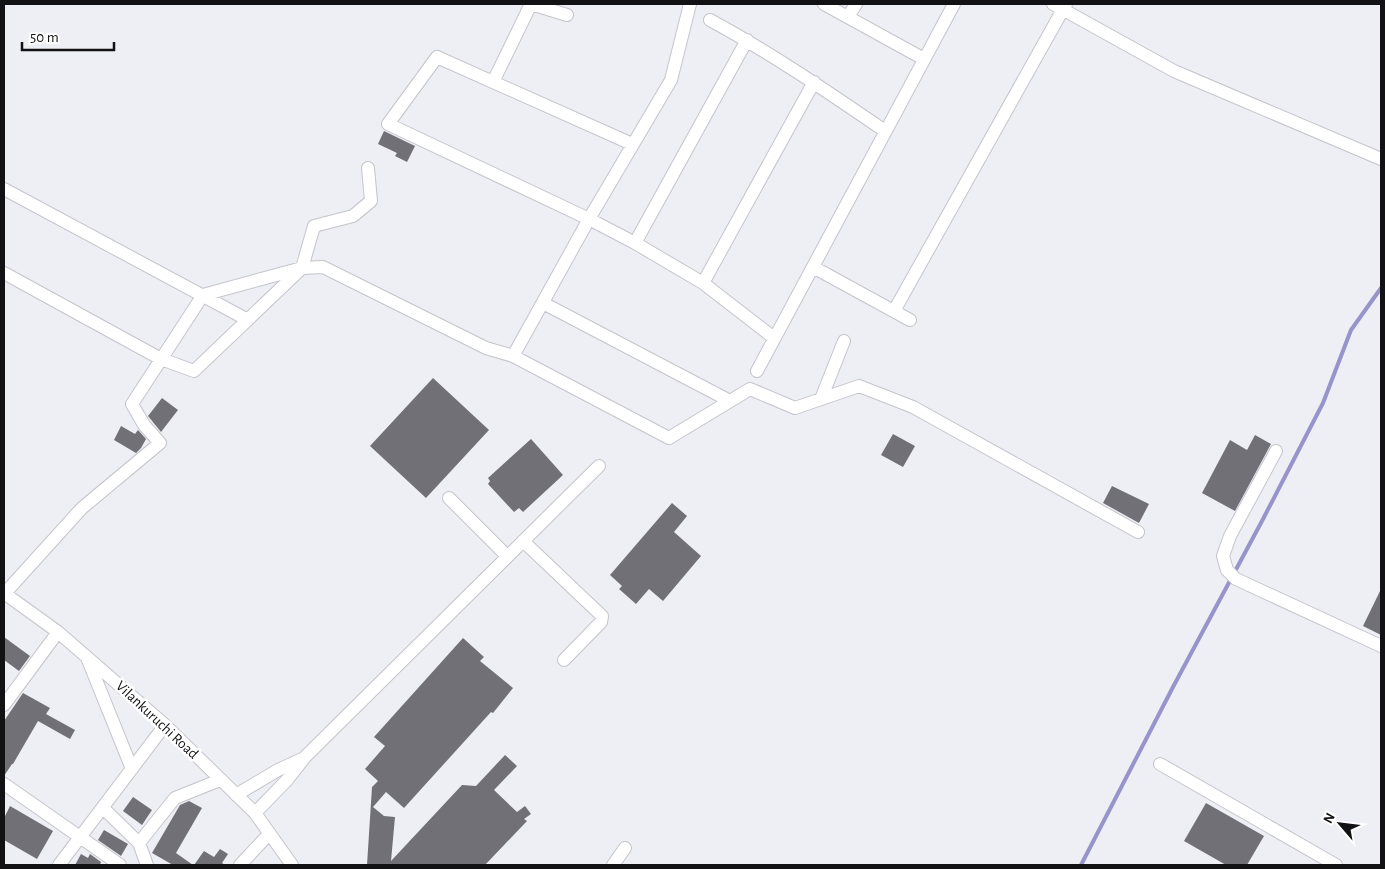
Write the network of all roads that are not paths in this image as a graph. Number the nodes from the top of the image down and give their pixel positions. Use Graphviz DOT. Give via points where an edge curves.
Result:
graph roads {
  1 [pos="531,4"];
  2 [pos="690,4"];
  3 [pos="824,4"];
  4 [pos="856,4"];
  5 [pos="954,4"];
  6 [pos="1061,6"];
  7 [pos="567,14"];
  8 [pos="848,17"];
  9 [pos="710,20"];
  10 [pos="747,40"];
  11 [pos="924,59"];
  12 [pos="492,82"];
  13 [pos="814,82"];
  14 [pos="885,131"];
  15 [pos="632,144"];
  16 [pos="1381,159"];
  17 [pos="368,168"];
  18 [pos="4,189"];
  19 [pos="589,219"];
  20 [pos="634,243"];
  21 [pos="813,267"];
  22 [pos="302,268"];
  23 [pos="4,273"];
  24 [pos="703,283"];
  25 [pos="203,295"];
  26 [pos="543,303"];
  27 [pos="894,311"];
  28 [pos="248,320"];
  29 [pos="910,320"];
  30 [pos="774,338"];
  31 [pos="844,341"];
  32 [pos="513,356"];
  33 [pos="161,359"];
  34 [pos="757,370"];
  35 [pos="821,399"];
  36 [pos="730,401"];
  37 [pos="1276,450"];
  38 [pos="599,466"];
  39 [pos="449,498"];
  40 [pos="1138,532"];
  41 [pos="523,541"];
  42 [pos="507,556"];
  43 [pos="4,593"];
  44 [pos="58,632"];
  45 [pos="1381,646"];
  46 [pos="87,657"];
  47 [pos="564,660"];
  48 [pos="9,689"];
  49 [pos="4,705"];
  50 [pos="165,725"];
  51 [pos="305,757"];
  52 [pos="1160,764"];
  53 [pos="132,769"];
  54 [pos="220,780"];
  55 [pos="6,789"];
  56 [pos="236,795"];
  57 [pos="103,808"];
  58 [pos="255,814"];
  59 [pos="270,834"];
  60 [pos="81,838"];
  61 [pos="139,843"];
  62 [pos="625,848"];
  63 [pos="59,865"];
  64 [pos="120,865"];
  65 [pos="147,865"];
  66 [pos="240,865"];
  67 [pos="292,865"];
  68 [pos="613,865"];
  69 [pos="1336,865"];
  1 -- 7 [label="street"];
  1 -- 12 [label="street"];
  2 -- 15 [label="street" via="671,80"];
  3 -- 8 [label="street"];
  4 -- 8 [label="street"];
  5 -- 11 [label="street"];
  6 -- 16 [label="street" via="1174,71"];
  6 -- 27 [label="street"];
  8 -- 11 [label="street"];
  9 -- 10 [label="street"];
  10 -- 13 [label="street"];
  10 -- 20 [label="street"];
  11 -- 14 [label="street"];
  12 -- 15 [label="street"];
  12 -- 19 [label="street" via="437,57 388,124"];
  13 -- 14 [label="street"];
  13 -- 24 [label="street"];
  14 -- 21 [label="street"];
  15 -- 19 [label="street"];
  17 -- 22 [label="street" via="370,201 353,216 314,226"];
  18 -- 25 [label="street"];
  19 -- 20 [label="street"];
  19 -- 26 [label="street"];
  20 -- 24 [label="street"];
  21 -- 27 [label="street"];
  21 -- 30 [label="street"];
  22 -- 25 [label="street"];
  22 -- 28 [label="street"];
  22 -- 32 [label="street" via="323,266 486,348"];
  23 -- 33 [label="street"];
  24 -- 30 [label="street"];
  25 -- 28 [label="street"];
  25 -- 33 [label="street"];
  26 -- 32 [label="street"];
  26 -- 36 [label="street"];
  27 -- 29 [label="street"];
  28 -- 33 [label="street" via="194,371"];
  30 -- 34 [label="street"];
  31 -- 35 [label="street"];
  32 -- 36 [label="street" via="669,438"];
  33 -- 43 [label="street" via="132,404 160,443 82,508"];
  35 -- 36 [label="street" via="795,408 750,389"];
  35 -- 40 [label="street" via="859,386 913,407"];
  37 -- 45 [label="street" via="1230,536 1223,556 1232,575"];
  38 -- 41 [label="street"];
  39 -- 42 [label="street"];
  41 -- 42 [label="street"];
  41 -- 47 [label="street" via="602,616 601,622"];
  42 -- 51 [label="street"];
  43 -- 44 [label="street, Vilankuruchi Road"];
  44 -- 46 [label="street, Vilankuruchi Road"];
  44 -- 48 [label="street"];
  46 -- 50 [label="street, Vilankuruchi Road"];
  46 -- 53 [label="street"];
  48 -- 49 [label="street"];
  50 -- 53 [label="street"];
  50 -- 54 [label="street, Vilankuruchi Road"];
  51 -- 56 [label="street"];
  51 -- 58 [label="street"];
  52 -- 69 [label="street"];
  53 -- 57 [label="street"];
  54 -- 56 [label="street, Vilankuruchi Road"];
  54 -- 61 [label="street" via="175,798"];
  55 -- 60 [label="street"];
  56 -- 58 [label="street, Vilankuruchi Road"];
  57 -- 60 [label="street"];
  57 -- 61 [label="street"];
  58 -- 59 [label="street, Vilankuruchi Road"];
  59 -- 66 [label="street"];
  59 -- 67 [label="street, Vilankuruchi Road"];
  60 -- 63 [label="street"];
  60 -- 64 [label="street"];
  61 -- 65 [label="street"];
  62 -- 68 [label="street"];
}
